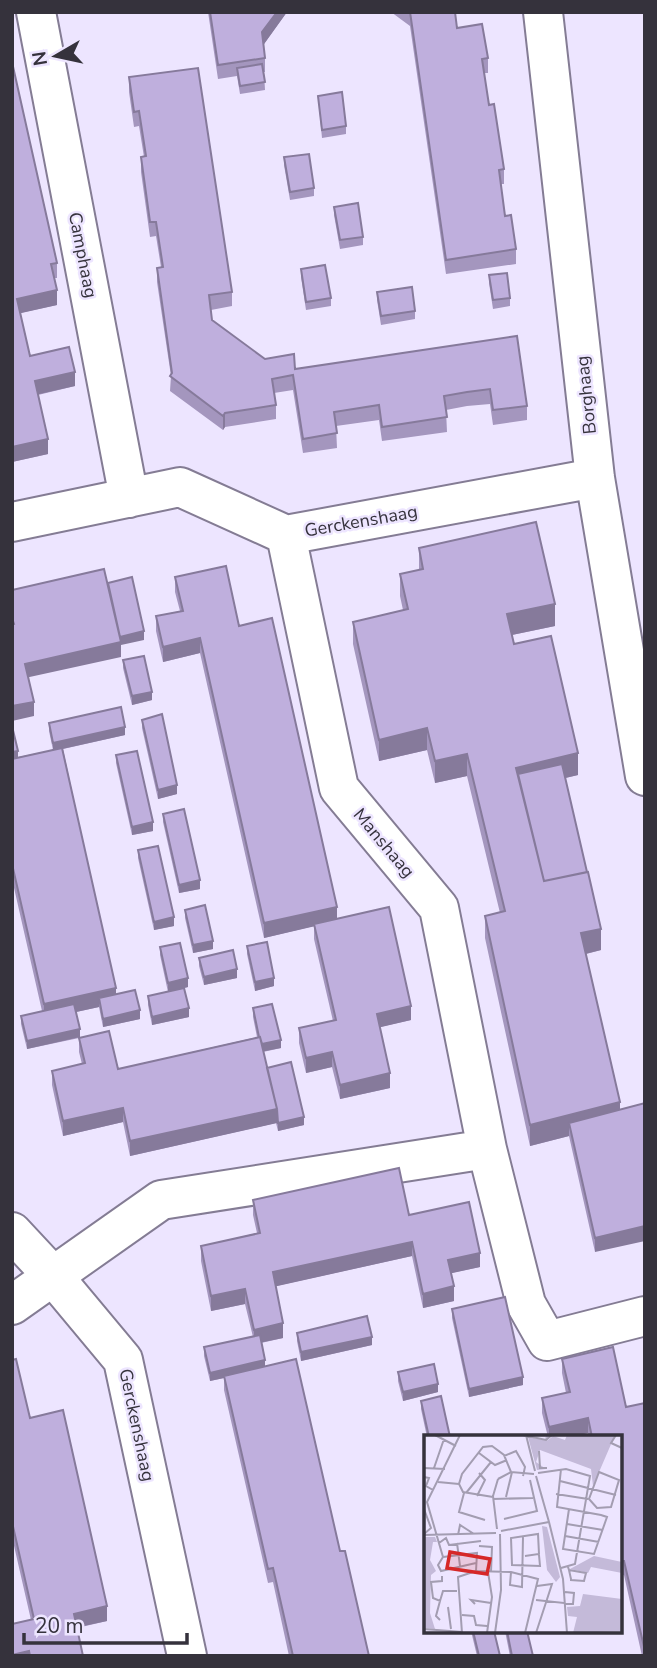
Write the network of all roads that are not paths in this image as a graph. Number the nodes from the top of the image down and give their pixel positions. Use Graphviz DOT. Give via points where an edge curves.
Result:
graph roads {
  1 [pos="36,12"];
  2 [pos="543,12"];
  3 [pos="595,478"];
  4 [pos="130,498"];
  5 [pos="12,522"];
  6 [pos="286,535"];
  7 [pos="645,776"];
  8 [pos="487,1149"];
  9 [pos="12,1232"];
  10 [pos="53,1276"];
  11 [pos="12,1305"];
  12 [pos="645,1316"];
  13 [pos="187,1656"];
  1 -- 4 [label="street, Camphaag"];
  2 -- 3 [label="street, Borghaag"];
  3 -- 6 [label="street, Gerckenshaag"];
  3 -- 7 [label="street, Borghaag"];
  4 -- 5 [label="street, Gerckenshaag"];
  4 -- 6 [label="street, Gerckenshaag" via="180,487"];
  6 -- 8 [label="street, Manshaag" via="339,788 439,908"];
  8 -- 10 [label="street" via="161,1200"];
  8 -- 12 [label="street, Manshaag" via="526,1304 547,1341"];
  9 -- 10 [label="street, Gerckenshaag"];
  10 -- 11 [label="street"];
  10 -- 13 [label="street, Gerckenshaag" via="123,1360"];
}
